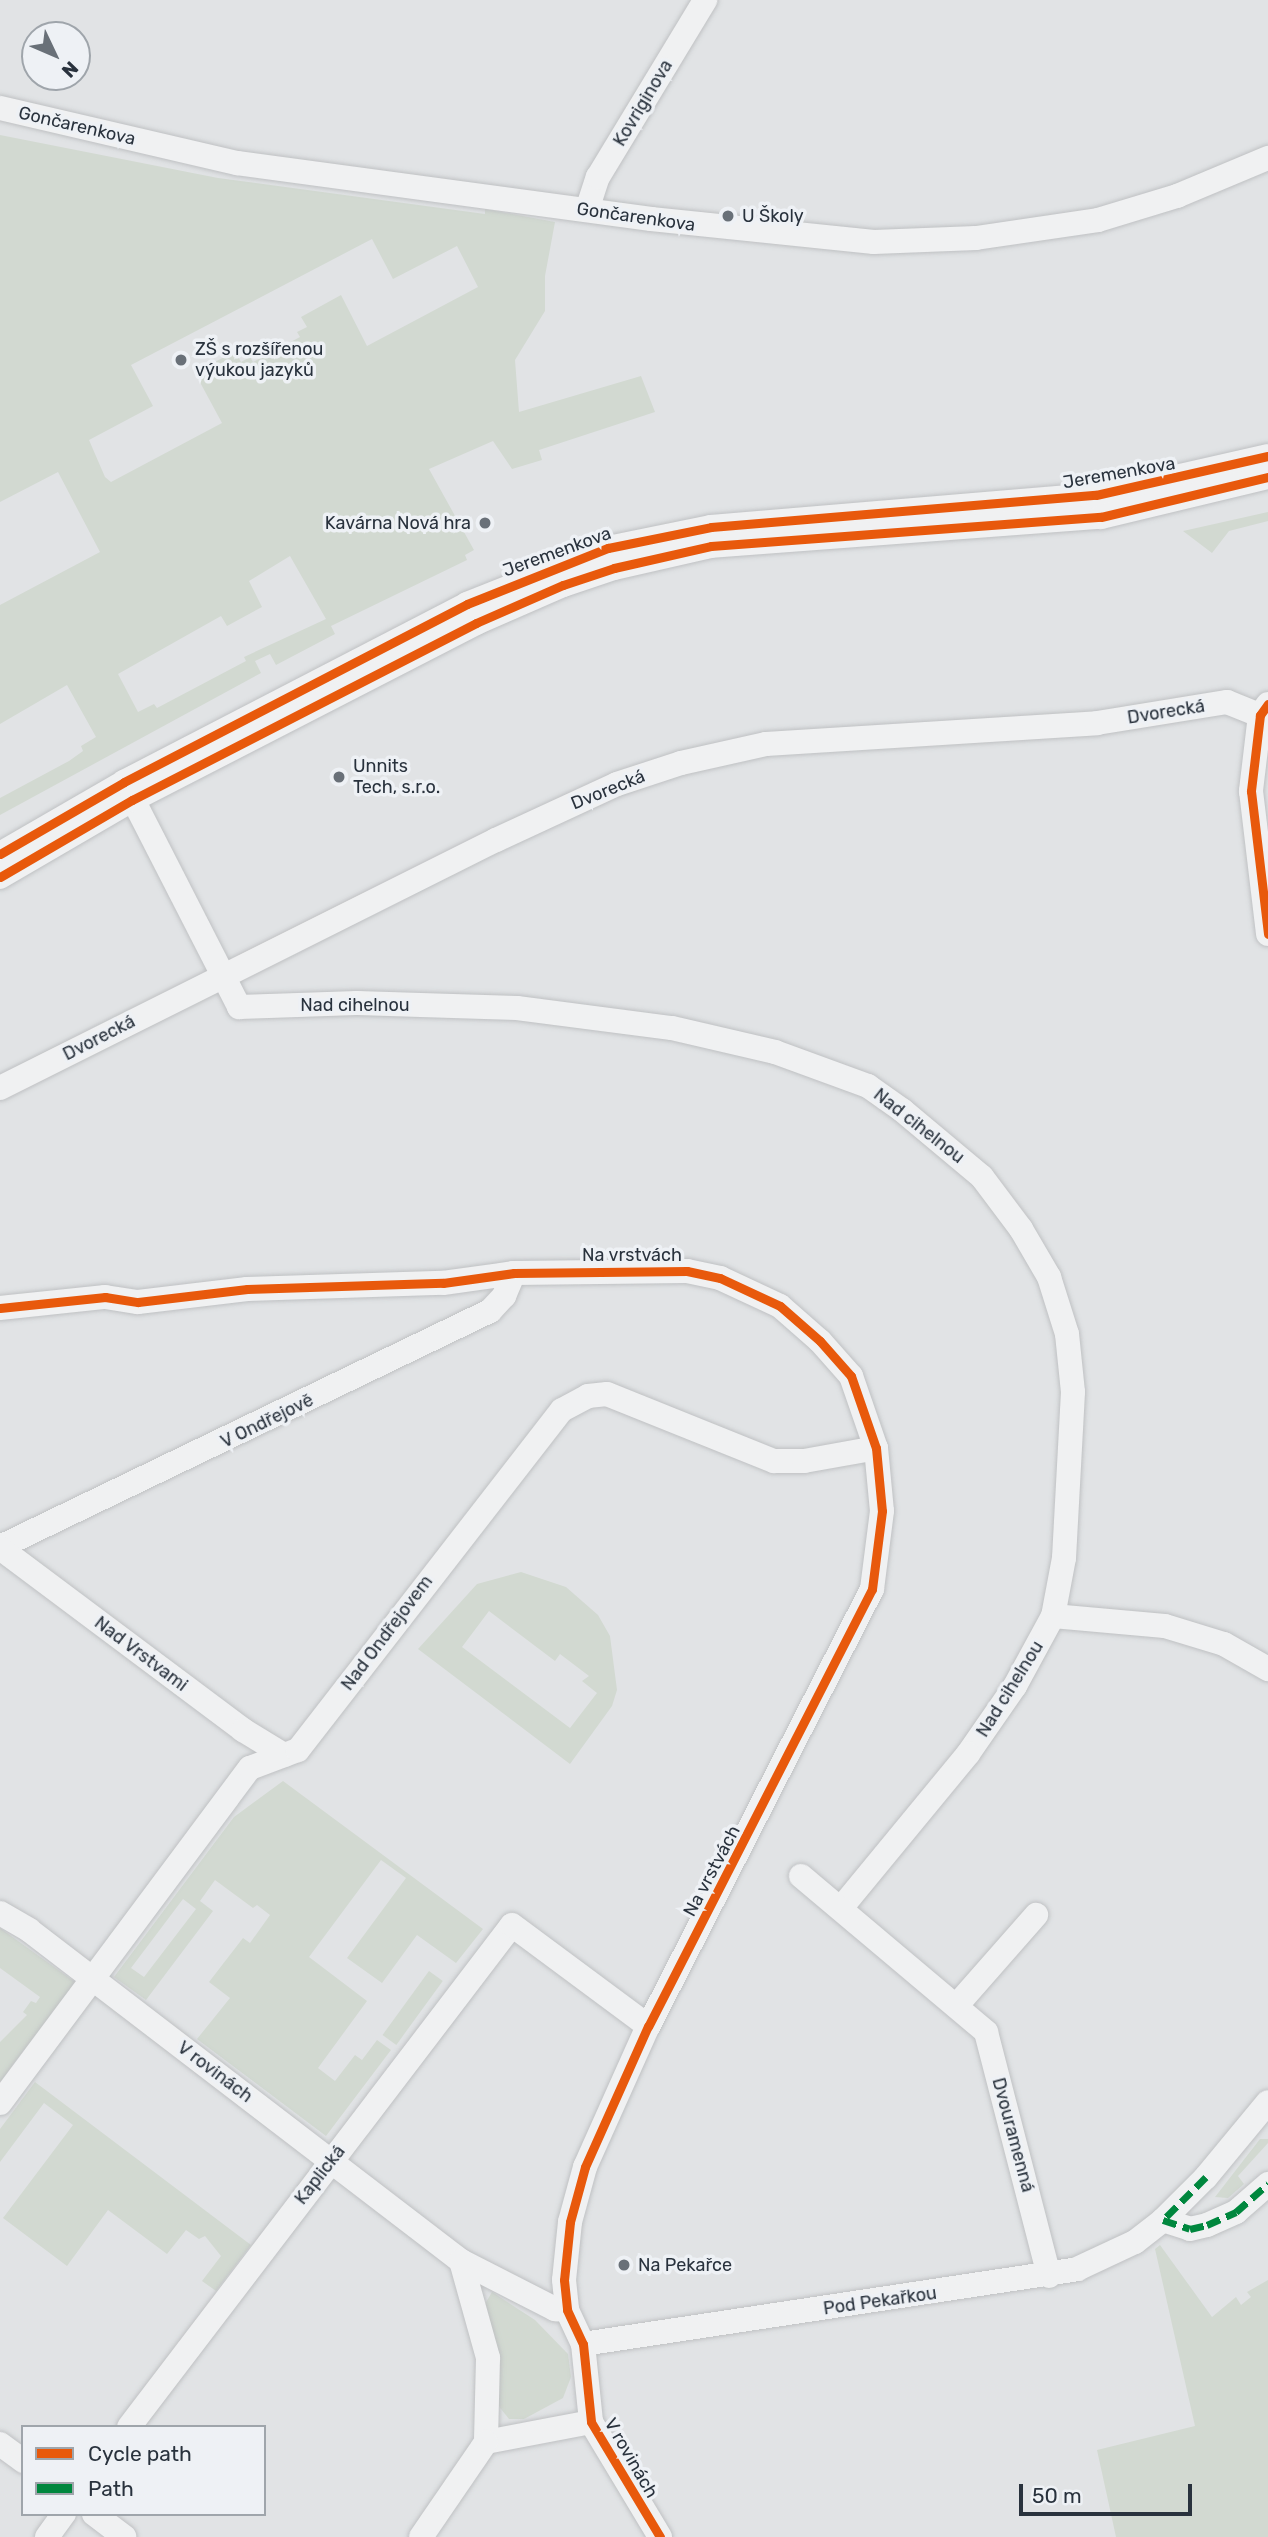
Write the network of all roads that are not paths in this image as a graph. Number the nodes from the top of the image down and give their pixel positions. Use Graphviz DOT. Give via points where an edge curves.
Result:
graph roads {
  1 [pos="705,0"];
  2 [pos="0,108"];
  3 [pos="1268,158"];
  4 [pos="587,210"];
  5 [pos="1268,456"];
  6 [pos="1268,477"];
  7 [pos="471,614"];
  8 [pos="1264,709"];
  9 [pos="128,791"];
  10 [pos="0,854"];
  11 [pos="0,877"];
  12 [pos="1268,934"];
  13 [pos="223,976"];
  14 [pos="0,1088"];
  15 [pos="514,1273"];
  16 [pos="0,1308"];
  17 [pos="876,1448"];
  18 [pos="0,1547"];
  19 [pos="1053,1616"];
  20 [pos="1268,1669"];
  21 [pos="284,1755"];
  22 [pos="800,1876"];
  23 [pos="841,1908"];
  24 [pos="0,1913"];
  25 [pos="1036,1915"];
  26 [pos="93,1979"];
  27 [pos="957,2005"];
  28 [pos="648,2026"];
  29 [pos="0,2103"];
  30 [pos="1263,2110"];
  31 [pos="332,2161"];
  32 [pos="1268,2184"];
  33 [pos="1163,2220"];
  34 [pos="461,2261"];
  35 [pos="1049,2276"];
  36 [pos="567,2310"];
  37 [pos="583,2344"];
  38 [pos="591,2422"];
  39 [pos="132,2425"];
  40 [pos="486,2442"];
  41 [pos="0,2444"];
  42 [pos="21,2460"];
  43 [pos="63,2516"];
  44 [pos="97,2516"];
  45 [pos="47,2537"];
  46 [pos="124,2537"];
  47 [pos="421,2537"];
  48 [pos="660,2537"];
  1 -- 4 [label="street, Kovriginova" via="598,177"];
  2 -- 4 [label="street, Gončarenkova" via="237,163"];
  3 -- 4 [label="street, Gončarenkova" via="1177,196 1098,220 921,243 800,237"];
  5 -- 7 [label="street, Jeremenkova" via="1173,480 1059,500 667,534 555,566"];
  6 -- 7 [label="street, Jeremenkova" via="1101,517 711,546"];
  7 -- 9 [label="street, Jeremenkova"];
  8 -- 12 [label="street" via="1251,791"];
  8 -- 13 [label="street, Dvorecká" via="1227,702 1097,723 854,736 727,751 617,784"];
  9 -- 10 [label="street, Jeremenkova"];
  9 -- 11 [label="street, Jeremenkova"];
  9 -- 13 [label="street, Nad cihelnou"];
  13 -- 14 [label="street, Dvorecká"];
  13 -- 19 [label="street, Nad cihelnou" via="239,1007 357,1003 517,1008 697,1034 775,1052 868,1086 945,1142 982,1177 1021,1229 1048,1277 1067,1334 1073,1392 1067,1508"];
  15 -- 16 [label="street, Na vrstvách" via="443,1283 247,1289 138,1302 105,1297"];
  15 -- 17 [label="street, Na vrstvách" via="687,1271 752,1291 805,1326 844,1366 861,1397"];
  15 -- 18 [label="street, V Ondřejově" via="505,1296 490,1311"];
  17 -- 21 [label="street, Nad Ondřejovem" via="804,1461 774,1461 607,1394 575,1401 537,1438 298,1750"];
  17 -- 28 [label="street, Na vrstvách" via="880,1547 865,1609"];
  18 -- 21 [label="street, Nad Vrstvami" via="243,1730"];
  19 -- 20 [label="street" via="1165,1626 1224,1644"];
  19 -- 23 [label="street, Nad cihelnou" via="1015,1686 968,1754"];
  21 -- 26 [label="street, Nad Ondřejovem" via="250,1768"];
  22 -- 23 [label="street, Dvouramenná"];
  23 -- 27 [label="street, Dvouramenná"];
  24 -- 26 [label="street, V rovinách"];
  25 -- 27 [label="street"];
  26 -- 29 [label="street, Nad Ondřejovem"];
  26 -- 31 [label="street, V rovinách"];
  27 -- 35 [label="street, Dvouramenná" via="986,2032"];
  28 -- 31 [label="street, Kaplická" via="512,1925"];
  28 -- 36 [label="street, Na vrstvách" via="585,2167 566,2250"];
  30 -- 33 [label="street, Pod Pekařkou"];
  31 -- 34 [label="street, V rovinách"];
  31 -- 39 [label="street, Kaplická"];
  32 -- 33 [label="street" via="1236,2212 1207,2225 1190,2229"];
  33 -- 35 [label="street, Pod Pekařkou" via="1105,2258"];
  34 -- 36 [label="street, V rovinách" via="555,2309"];
  34 -- 40 [label="street" via="488,2358"];
  35 -- 37 [label="street, Pod Pekařkou"];
  36 -- 37 [label="street, V rovinách"];
  37 -- 38 [label="street, V rovinách"];
  38 -- 40 [label="street, V rovinách"];
  38 -- 48 [label="street, V rovinách"];
  40 -- 47 [label="street"];
  41 -- 42 [label="street"];
  43 -- 45 [label="street"];
  44 -- 46 [label="street"];
}
